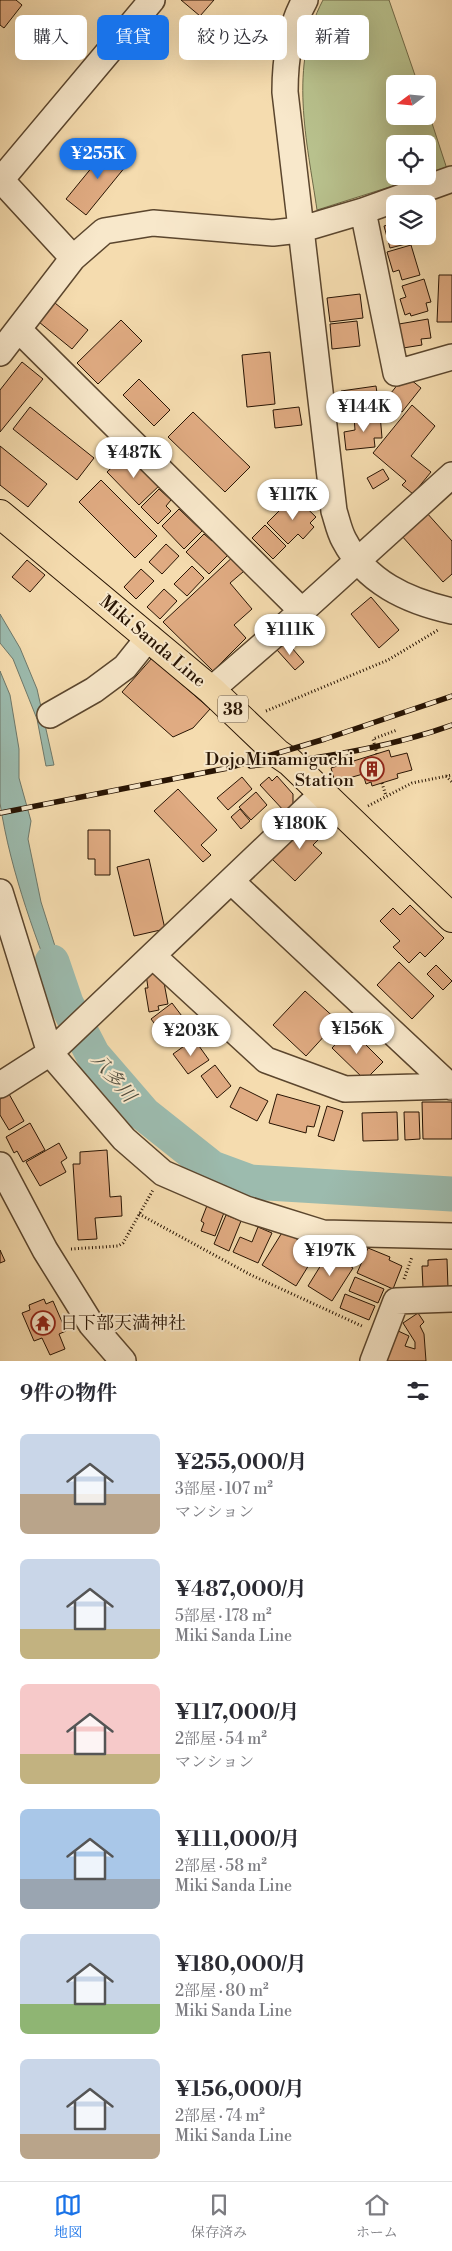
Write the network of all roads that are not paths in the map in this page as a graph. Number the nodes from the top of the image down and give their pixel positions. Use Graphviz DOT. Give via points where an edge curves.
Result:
graph roads {
  1 [pos="152,0"];
  2 [pos="305,0"];
  3 [pos="1,180"];
  4 [pos="452,180"];
  5 [pos="363,211"];
  6 [pos="299,230"];
  7 [pos="73,258"];
  8 [pos="19,330"];
  9 [pos="0,353"];
  10 [pos="452,357"];
  11 [pos="452,475"];
  12 [pos="0,514"];
  13 [pos="357,560"];
  14 [pos="302,611"];
  15 [pos="445,620"];
  16 [pos="148,637"];
  17 [pos="211,690"];
  18 [pos="50,715"];
  19 [pos="322,794"];
  20 [pos="231,881"];
  21 [pos="0,892"];
  22 [pos="452,918"];
  23 [pos="152,956"];
  24 [pos="55,1047"];
  25 [pos="0,1085"];
  26 [pos="452,1087"];
  27 [pos="0,1165"];
  28 [pos="452,1236"];
  29 [pos="452,1299"];
  30 [pos="123,1361"];
  31 [pos="373,1361"];
  1 -- 3 [label="street"];
  2 -- 6 [label="street" via="285,60 285,92"];
  3 -- 7 [label="street"];
  4 -- 5 [label="street"];
  5 -- 6 [label="street"];
  5 -- 10 [label="street" via="396,373"];
  6 -- 7 [label="street" via="273,233 153,223 104,231"];
  6 -- 13 [label="street" via="334,510 343,539"];
  7 -- 8 [label="street"];
  8 -- 9 [label="street"];
  8 -- 14 [label="street"];
  11 -- 13 [label="street"];
  12 -- 16 [label="main road, Miki Sanda Line / 38"];
  13 -- 14 [label="street"];
  13 -- 15 [label="street" via="392,591 424,605"];
  14 -- 17 [label="street"];
  16 -- 17 [label="main road, Miki Sanda Line / 38"];
  16 -- 18 [label="street" via="124,667 94,690"];
  17 -- 19 [label="main road, Miki Sanda Line / 38"];
  19 -- 20 [label="street"];
  19 -- 22 [label="main road, Miki Sanda Line / 38"];
  20 -- 23 [label="street"];
  20 -- 26 [label="street"];
  21 -- 24 [label="street"];
  23 -- 24 [label="street"];
  23 -- 26 [label="street" via="266,1060 345,1089"];
  24 -- 25 [label="street"];
  24 -- 28 [label="street" via="124,1139 163,1173 246,1210 323,1233"];
  27 -- 30 [label="street" via="45,1250 91,1324"];
  29 -- 31 [label="street" via="396,1301"];
}
